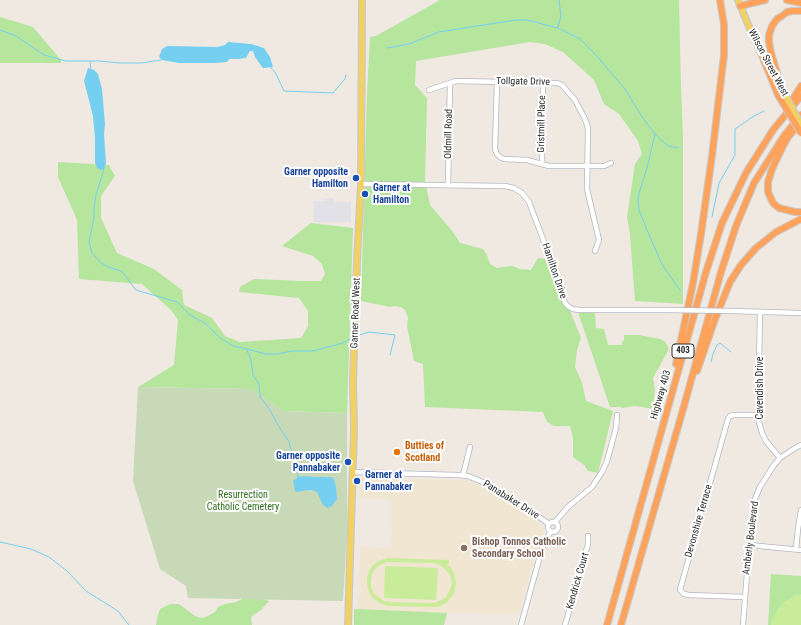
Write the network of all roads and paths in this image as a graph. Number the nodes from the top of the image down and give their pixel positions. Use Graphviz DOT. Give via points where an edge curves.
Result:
graph roads {
  1 [pos="362,0"];
  2 [pos="720,0"];
  3 [pos="765,0"];
  4 [pos="787,0"];
  5 [pos="739,3"];
  6 [pos="801,3"];
  7 [pos="801,11"];
  8 [pos="759,48"];
  9 [pos="497,82"];
  10 [pos="450,83"];
  11 [pos="543,83"];
  12 [pos="801,86"];
  13 [pos="782,89"];
  14 [pos="429,90"];
  15 [pos="801,96"];
  16 [pos="801,115"];
  17 [pos="801,123"];
  18 [pos="773,130"];
  19 [pos="801,133"];
  20 [pos="611,163"];
  21 [pos="542,164"];
  22 [pos="587,167"];
  23 [pos="361,184"];
  24 [pos="448,185"];
  25 [pos="801,212"];
  26 [pos="801,219"];
  27 [pos="595,251"];
  28 [pos="760,312"];
  29 [pos="801,313"];
  30 [pos="684,406"];
  31 [pos="667,408"];
  32 [pos="616,415"];
  33 [pos="758,415"];
  34 [pos="801,445"];
  35 [pos="470,447"];
  36 [pos="780,458"];
  37 [pos="353,472"];
  38 [pos="463,475"];
  39 [pos="801,510"];
  40 [pos="555,522"];
  41 [pos="549,524"];
  42 [pos="551,531"];
  43 [pos="588,536"];
  44 [pos="749,545"];
  45 [pos="799,549"];
  46 [pos="744,597"];
  47 [pos="348,625"];
  48 [pos="521,625"];
  49 [pos="565,625"];
  50 [pos="607,625"];
  51 [pos="621,625"];
  52 [pos="743,625"];
  1 -- 23 [label="main road, Garner Road West"];
  2 -- 31 [label="highway" via="724,25 724,55 712,156 693,283"];
  3 -- 5 [label="highway"];
  4 -- 6 [label="highway"];
  5 -- 8 [label="main road, Wilson Street West"];
  7 -- 13 [label="highway" via="787,12 777,19 769,35 771,53"];
  8 -- 13 [label="main road, Wilson Street West"];
  8 -- 19 [label="highway, bridge" via="778,95"];
  9 -- 10 [label="street, Tollgate Drive"];
  9 -- 11 [label="street, Tollgate Drive"];
  9 -- 21 [label="street" via="497,154 504,159 527,160"];
  10 -- 14 [label="street, Tollgate Drive"];
  10 -- 24 [label="street, Oldmill Road"];
  11 -- 21 [label="street, Gristmill Place"];
  11 -- 22 [label="street, Tollgate Drive" via="560,84 572,95 585,119 588,128"];
  12 -- 18 [label="highway"];
  13 -- 17 [label="main road, Wilson Street West, bridge"];
  15 -- 18 [label="highway, Highway 403 / 403"];
  16 -- 30 [label="highway, 403" via="784,136 754,183 736,226"];
  17 -- 25 [label="highway" via="788,137 772,169 768,192 779,208"];
  18 -- 31 [label="highway, Highway 403 / 403" via="746,174 722,223"];
  20 -- 22 [label="street"];
  21 -- 22 [label="street"];
  22 -- 27 [label="street, Tollgate Drive" via="587,189 599,240"];
  23 -- 24 [label="street, Hamilton Drive"];
  23 -- 37 [label="main road, Garner Road West"];
  24 -- 28 [label="street, Hamilton Drive, bridge" via="508,186 524,195 530,205 565,303 573,309"];
  26 -- 30 [label="highway" via="776,232 756,248 730,282"];
  28 -- 29 [label="street, Hamilton Drive"];
  28 -- 33 [label="street, Cavendish Drive"];
  30 -- 51 [label="highway, 403"];
  31 -- 50 [label="highway, Highway 403 / 403"];
  32 -- 40 [label="street" via="616,428 602,472 592,487 569,506"];
  33 -- 36 [label="street, Cavendish Drive" via="766,441"];
  33 -- 46 [label="street, Devonshire Terrace" via="734,415 728,419 680,590 689,595"];
  34 -- 36 [label="street, Amberly Boulevard"];
  35 -- 38 [label="street"];
  36 -- 44 [label="street, Amberly Boulevard" via="766,475 755,499"];
  37 -- 38 [label="street, Panabaker Drive"];
  37 -- 47 [label="main road, Garner Road West"];
  38 -- 41 [label="street, Panabaker Drive" via="485,483 528,508"];
  39 -- 45 [label="street" via="798,529"];
  40 -- 41 [label="street"];
  40 -- 42 [label="street" via="558,529"];
  41 -- 42 [label="street"];
  42 -- 48 [label="street" via="543,545"];
  43 -- 49 [label="street, Kendrick Court" via="588,544"];
  44 -- 45 [label="street"];
  44 -- 46 [label="street, Amberly Boulevard"];
  46 -- 52 [label="street, Amberly Boulevard"];
}
